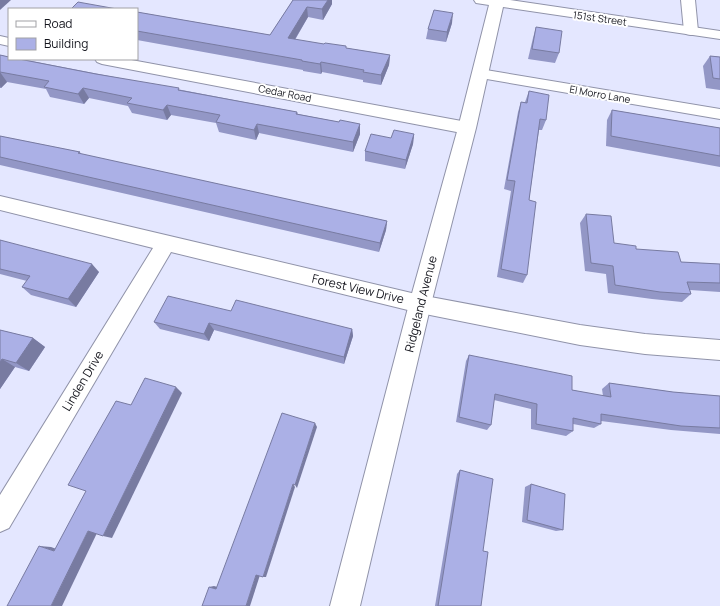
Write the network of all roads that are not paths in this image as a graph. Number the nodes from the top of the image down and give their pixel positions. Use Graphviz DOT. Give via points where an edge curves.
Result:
graph roads {
  1 [pos="688,0"];
  2 [pos="489,1"];
  3 [pos="691,31"];
  4 [pos="720,35"];
  5 [pos="107,60"];
  6 [pos="480,74"];
  7 [pos="720,114"];
  8 [pos="468,128"];
  9 [pos="0,203"];
  10 [pos="166,243"];
  11 [pos="420,304"];
  12 [pos="720,350"];
  13 [pos="0,519"];
  14 [pos="345,606"];
  1 -- 3 [label="street"];
  2 -- 3 [label="street, 151st Street"];
  2 -- 6 [label="street, Ridgeland Avenue"];
  3 -- 4 [label="street, 151st Street"];
  5 -- 8 [label="street, Cedar Road"];
  6 -- 7 [label="street, El Morro Lane"];
  6 -- 8 [label="street, Ridgeland Avenue"];
  8 -- 11 [label="street, Ridgeland Avenue"];
  9 -- 10 [label="street, Forest View Drive"];
  10 -- 11 [label="street, Forest View Drive"];
  10 -- 13 [label="street, Linden Drive"];
  11 -- 12 [label="street, Forest View Drive" via="580,335 645,344"];
  11 -- 14 [label="street, Ridgeland Avenue"];
}
